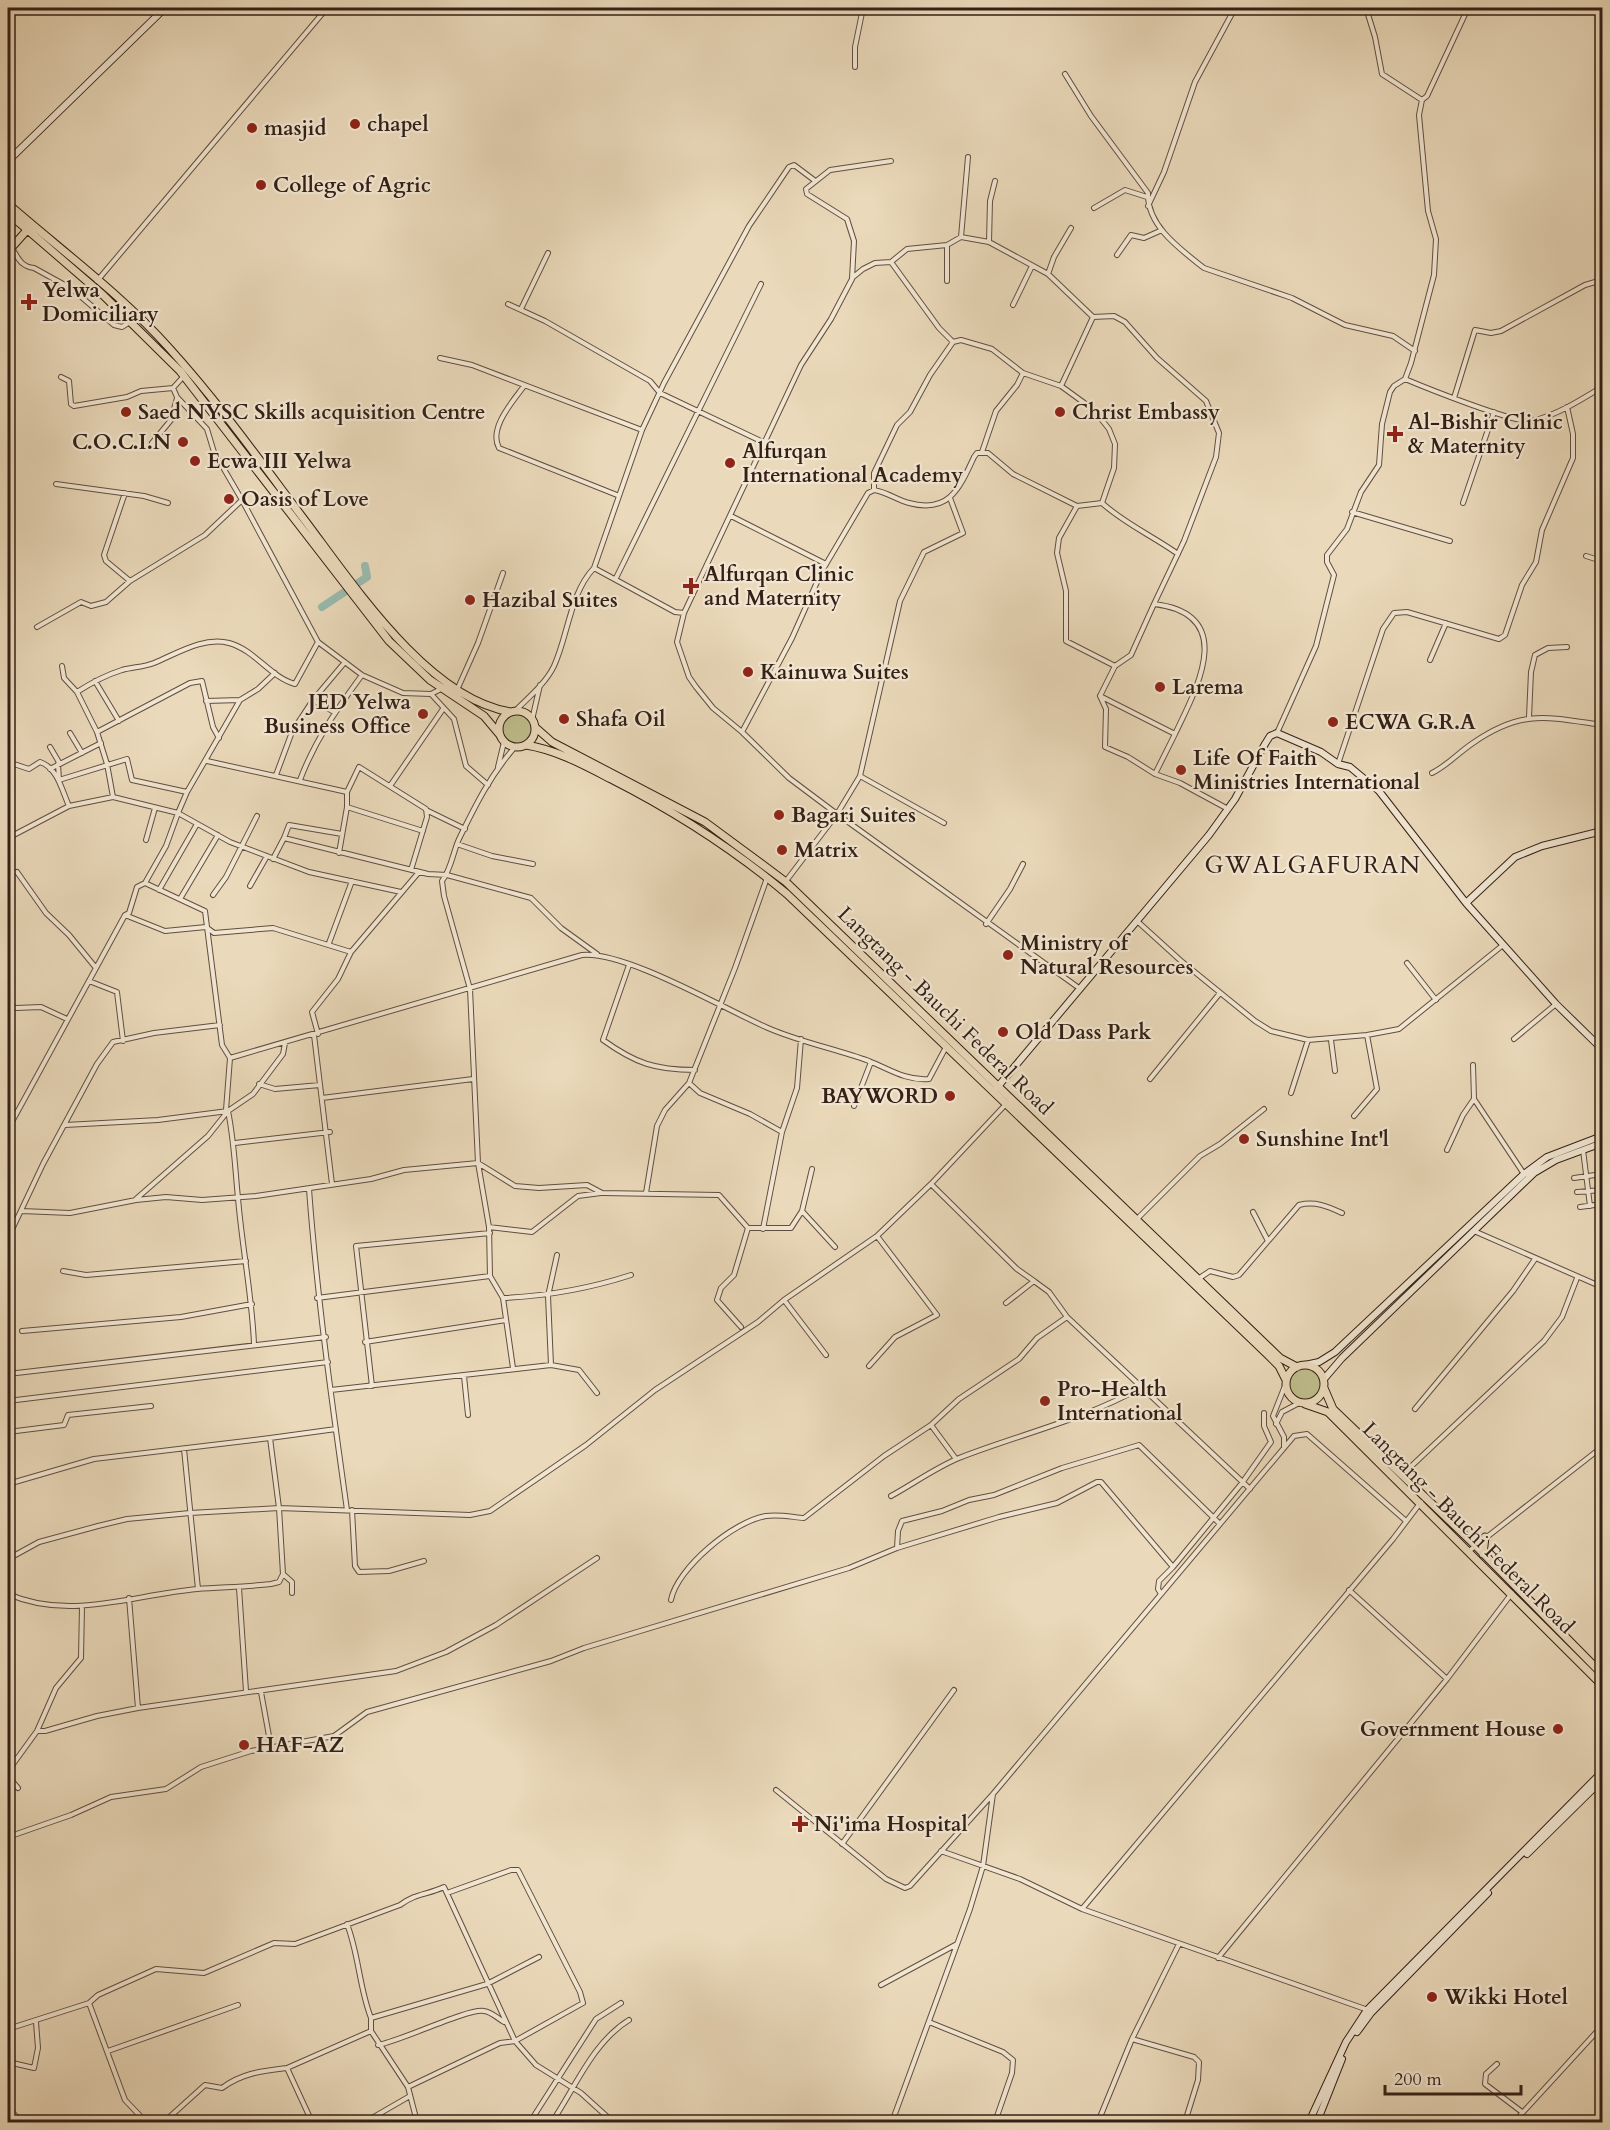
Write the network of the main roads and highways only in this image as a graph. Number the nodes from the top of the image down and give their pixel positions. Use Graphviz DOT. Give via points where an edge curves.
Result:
graph roads {
  1 [pos="8,204"];
  2 [pos="8,213"];
  3 [pos="31,224"];
  4 [pos="26,231"];
  5 [pos="10,245"];
  6 [pos="95,283"];
  7 [pos="347,581"];
  8 [pos="355,592"];
  9 [pos="513,712"];
  10 [pos="533,724"];
  11 [pos="502,739"];
  12 [pos="526,745"];
  13 [pos="1297,1366"];
  14 [pos="1286,1381"];
  15 [pos="1324,1388"];
  16 [pos="1302,1404"];
  17 [pos="1485,1537"];
  18 [pos="1472,1548"];
  19 [pos="1483,1554"];
  20 [pos="1602,1674"];
  21 [pos="1602,1685"];
  1 -- 3 [label="main road"];
  2 -- 4 [label="main road"];
  3 -- 4 [label="main road"];
  3 -- 6 [label="main road"];
  4 -- 5 [label="main road"];
  4 -- 6 [label="main road"];
  6 -- 7 [label="main road" via="184,376"];
  6 -- 7 [label="main road" via="143,322 188,370"];
  7 -- 8 [label="main road"];
  8 -- 9 [label="main road" via="403,644 457,690 488,708"];
  8 -- 11 [label="main road" via="397,650 442,689 484,716"];
  9 -- 10 [label="main road" via="523,712"];
  9 -- 11 [label="main road" via="500,723"];
  10 -- 12 [label="main road" via="532,739"];
  10 -- 13 [label="main road, Langtang - Bauchi Federal Road" via="552,742 705,822 786,882 1280,1358"];
  11 -- 12 [label="main road" via="515,747"];
  12 -- 14 [label="main road, Langtang - Bauchi Federal Road" via="553,751 662,805 711,834 768,877 900,999 1267,1354"];
  13 -- 14 [label="main road"];
  13 -- 15 [label="main road" via="1317,1369 1324,1379"];
  14 -- 16 [label="main road" via="1289,1395"];
  15 -- 16 [label="main road" via="1319,1398"];
  15 -- 18 [label="main road, Langtang - Bauchi Federal Road" via="1333,1409"];
  16 -- 18 [label="main road, Langtang - Bauchi Federal Road" via="1328,1412 1419,1503"];
  17 -- 19 [label="main road"];
  18 -- 19 [label="main road, Langtang - Bauchi Federal Road"];
  18 -- 21 [label="main road, Langtang - Bauchi Federal Road"];
  19 -- 20 [label="main road, Langtang - Bauchi Federal Road"];
}
